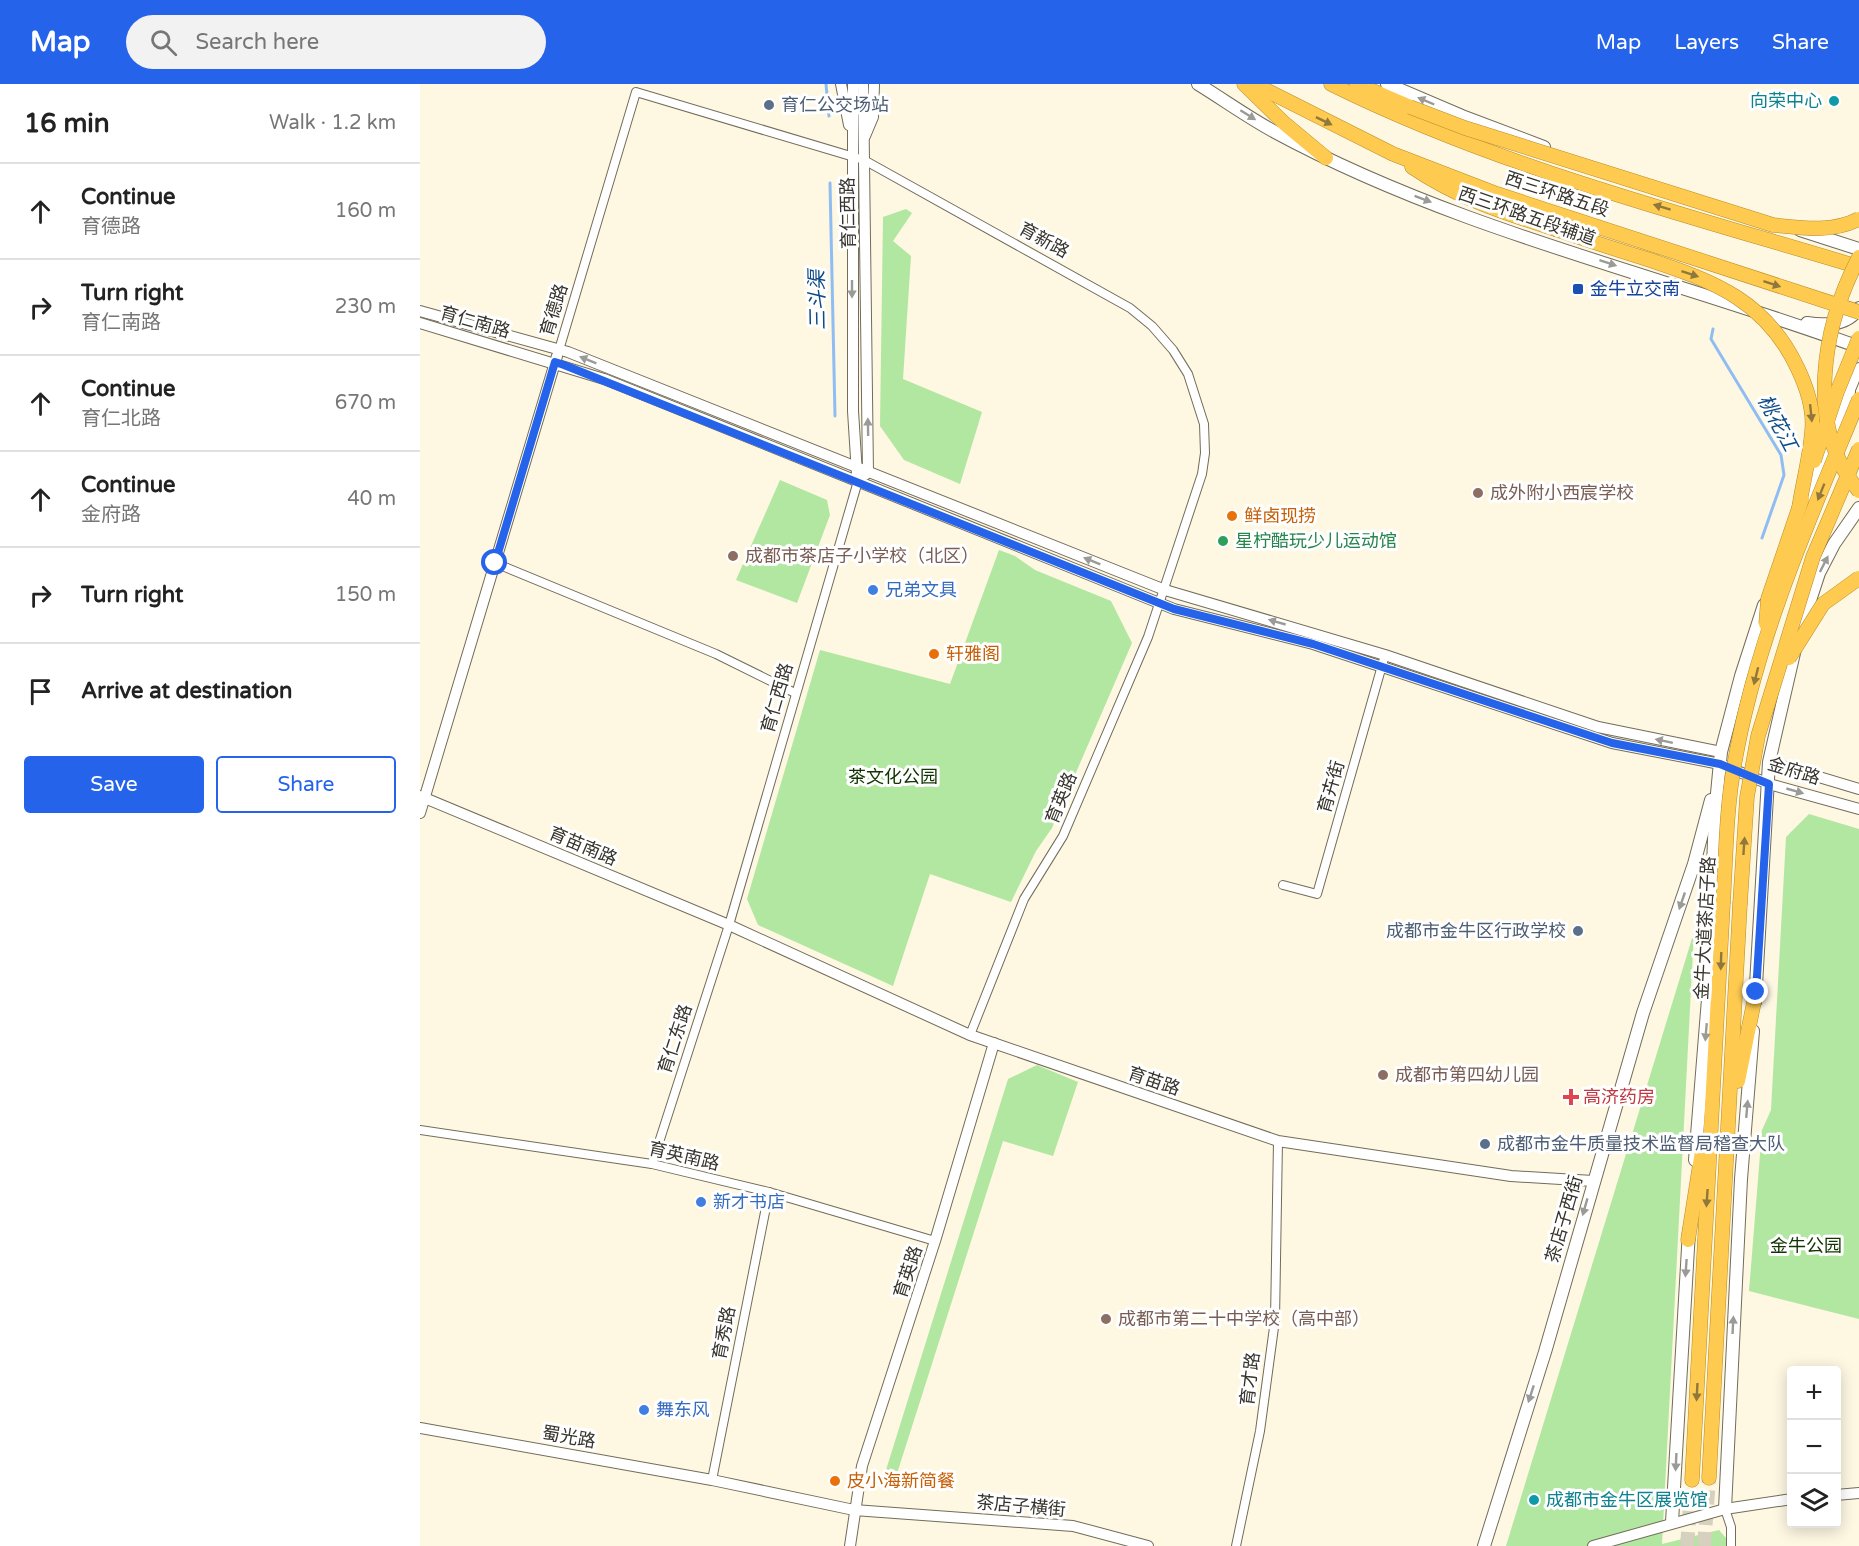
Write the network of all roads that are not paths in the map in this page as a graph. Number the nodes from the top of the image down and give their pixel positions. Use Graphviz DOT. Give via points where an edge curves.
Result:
graph roads {
  1 [pos="841,84"];
  2 [pos="853,84"];
  3 [pos="863,84"];
  4 [pos="874,84"];
  5 [pos="1198,84"];
  6 [pos="1244,84"];
  7 [pos="1254,84"];
  8 [pos="1331,84"];
  9 [pos="1357,84"];
  10 [pos="1387,84"];
  11 [pos="636,92"];
  12 [pos="852,139"];
  13 [pos="864,139"];
  14 [pos="1393,154"];
  15 [pos="851,157"];
  16 [pos="1326,158"];
  17 [pos="864,160"];
  18 [pos="1859,219"];
  19 [pos="1853,247"];
  20 [pos="1859,256"];
  21 [pos="1859,267"];
  22 [pos="1859,310"];
  23 [pos="420,311"];
  24 [pos="1785,320"];
  25 [pos="420,323"];
  26 [pos="1859,338"];
  27 [pos="1859,347"];
  28 [pos="559,350"];
  29 [pos="555,362"];
  30 [pos="1859,368"];
  31 [pos="1854,396"];
  32 [pos="1859,449"];
  33 [pos="857,468"];
  34 [pos="868,472"];
  35 [pos="858,481"];
  36 [pos="1859,491"];
  37 [pos="1799,507"];
  38 [pos="1859,508"];
  39 [pos="495,563"];
  40 [pos="1859,578"];
  41 [pos="1165,590"];
  42 [pos="1160,602"];
  43 [pos="1764,644"];
  44 [pos="1384,660"];
  45 [pos="1775,684"];
  46 [pos="795,693"];
  47 [pos="1720,758"];
  48 [pos="1769,762"];
  49 [pos="1769,784"];
  50 [pos="1859,789"];
  51 [pos="422,797"];
  52 [pos="1859,809"];
  53 [pos="420,813"];
  54 [pos="1283,885"];
  55 [pos="729,925"];
  56 [pos="1756,992"];
  57 [pos="970,1035"];
  58 [pos="994,1043"];
  59 [pos="1717,1057"];
  60 [pos="1729,1127"];
  61 [pos="420,1130"];
  62 [pos="1278,1141"];
  63 [pos="652,1164"];
  64 [pos="1593,1181"];
  65 [pos="769,1192"];
  66 [pos="1688,1240"];
  67 [pos="935,1241"];
  68 [pos="420,1428"];
  69 [pos="1709,1478"];
  70 [pos="712,1480"];
  71 [pos="1692,1480"];
  72 [pos="1859,1493"];
  73 [pos="1841,1495"];
  74 [pos="1787,1500"];
  75 [pos="1725,1509"];
  76 [pos="855,1510"];
  77 [pos="1672,1522"];
  78 [pos="850,1546"];
  79 [pos="1148,1546"];
  80 [pos="1236,1546"];
  81 [pos="1484,1546"];
  82 [pos="1593,1546"];
  83 [pos="1731,1546"];
  1 -- 12 [label="street"];
  2 -- 12 [label="street, 育仁西路"];
  3 -- 13 [label="street, 育仁西路"];
  4 -- 13 [label="street" via="873,117"];
  5 -- 16 [label="main road, 西三环路五段辅道, one-way" via="1274,132"];
  6 -- 16 [label="highway"];
  7 -- 14 [label="highway, 西三环路五段, one-way"];
  21 -- 8 [label="highway, 西三环路五段, one-way" via="1510,160 1388,112"];
  9 -- 18 [label="highway, bridge" via="1465,128 1773,225 1818,229"];
  19 -- 10 [label="main road, one-way" via="1551,149"];
  11 -- 15 [label="street, 育新路"];
  11 -- 28 [label="street, 育德路"];
  12 -- 15 [label="street, 育仁西路"];
  13 -- 17 [label="street, 育仁西路"];
  14 -- 22 [label="highway, 西三环路五段, one-way, bridge" via="1497,194"];
  14 -- 37 [label="highway, one-way, bridge" via="1440,186 1490,209 1704,278 1737,296 1768,321 1788,348 1810,404 1812,430"];
  15 -- 17 [label="street, 育新路"];
  15 -- 33 [label="street, 育仁西路, one-way"];
  16 -- 24 [label="main road, 西三环路五段辅道, one-way" via="1490,225"];
  34 -- 17 [label="street, 育仁西路, one-way"];
  17 -- 41 [label="street, 育新路" via="1130,308 1173,350 1196,397 1204,424 1205,453"];
  19 -- 20 [label="main road"];
  20 -- 36 [label="highway, bridge" via="1840,302 1825,378 1832,444 1842,469"];
  22 -- 24 [label="main road" via="1838,323 1818,325"];
  23 -- 28 [label="street"];
  24 -- 27 [label="main road, 西三环路五段辅道"];
  25 -- 29 [label="street, 育仁南路"];
  26 -- 37 [label="highway, bridge"];
  28 -- 29 [label="street, 育德路"];
  33 -- 28 [label="street, one-way"];
  29 -- 35 [label="street, 育仁南路"];
  29 -- 39 [label="street, 育德路"];
  30 -- 31 [label="street"];
  31 -- 43 [label="highway, 金牛大道茶店子路, one-way, bridge"];
  31 -- 47 [label="main road" via="1768,594"];
  32 -- 45 [label="highway, 金牛大道茶店子路, bridge" via="1813,557"];
  33 -- 34 [label="street"];
  33 -- 35 [label="street, 育仁西路"];
  34 -- 35 [label="street"];
  41 -- 34 [label="street, one-way"];
  35 -- 42 [label="street, 育仁南路"];
  35 -- 46 [label="street, 育仁西路"];
  37 -- 43 [label="highway, bridge" via="1768,599"];
  48 -- 38 [label="main road, one-way" via="1797,640 1820,573"];
  39 -- 46 [label="street" via="716,654"];
  39 -- 51 [label="street, 育德路"];
  40 -- 45 [label="highway, bridge" via="1823,604"];
  41 -- 42 [label="street, 育新路"];
  44 -- 41 [label="street, one-way"];
  42 -- 44 [label="street, 育仁南路" via="1174,609"];
  42 -- 57 [label="street, 育英路" via="1063,836 1024,899"];
  43 -- 59 [label="highway, 金牛大道茶店子路, one-way, bridge" via="1734,766"];
  44 -- 47 [label="street" via="1598,727"];
  44 -- 54 [label="street, 育卉街" via="1317,894"];
  60 -- 45 [label="highway, 金牛大道茶店子路, one-way, bridge" via="1751,767"];
  46 -- 55 [label="street, 育仁西路"];
  47 -- 48 [label="main road, 金府路"];
  47 -- 49 [label="street, 金府路"];
  47 -- 64 [label="main road, 茶店子西街, one-way" via="1694,864 1643,1013"];
  47 -- 66 [label="main road, one-way" via="1708,999"];
  48 -- 49 [label="main road"];
  48 -- 50 [label="street, 金府路"];
  49 -- 52 [label="street, 金府路, one-way"];
  49 -- 56 [label="main road"];
  51 -- 53 [label="street, 育德路"];
  51 -- 55 [label="street, 育苗南路"];
  55 -- 57 [label="street, 育苗路"];
  55 -- 63 [label="street, 育仁东路"];
  56 -- 60 [label="highway"];
  75 -- 56 [label="main road, one-way" via="1741,1179"];
  57 -- 58 [label="street, 育苗路"];
  58 -- 62 [label="street, 育苗路"];
  58 -- 67 [label="street, 育英路"];
  59 -- 66 [label="highway"];
  59 -- 71 [label="highway, 金牛大道茶店子路, one-way"];
  60 -- 69 [label="highway, 金牛大道茶店子路"];
  61 -- 63 [label="street, 育英南路"];
  62 -- 64 [label="street, 育苗路" via="1511,1176"];
  62 -- 80 [label="street, 育才路" via="1275,1320 1260,1431"];
  63 -- 65 [label="street, 育英南路"];
  64 -- 81 [label="main road, 茶店子西街, one-way"];
  65 -- 67 [label="street, 育英南路"];
  65 -- 70 [label="street, 育秀路"];
  66 -- 77 [label="main road, one-way"];
  67 -- 76 [label="street, 育英路" via="862,1466"];
  68 -- 70 [label="street, 蜀光路"];
  70 -- 76 [label="street, 茶店子横街"];
  72 -- 73 [label="street"];
  74 -- 75 [label="street"];
  75 -- 77 [label="street"];
  75 -- 83 [label="street" via="1731,1527"];
  76 -- 78 [label="street, 育英路"];
  76 -- 79 [label="street, 茶店子横街" via="1073,1526"];
  77 -- 82 [label="street"];
}
